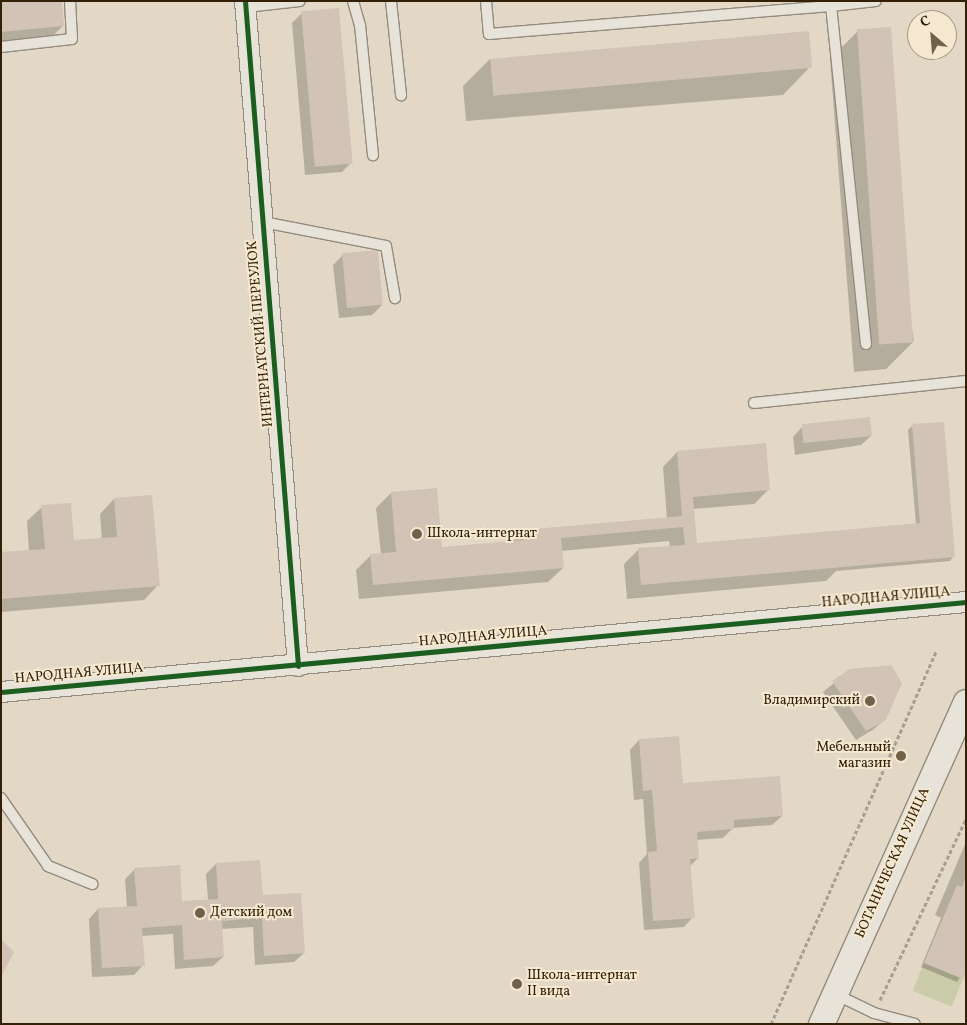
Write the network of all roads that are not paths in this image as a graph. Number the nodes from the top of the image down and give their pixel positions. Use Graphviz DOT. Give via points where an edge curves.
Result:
graph roads {
  1 [pos="70,1"];
  2 [pos="300,1"];
  3 [pos="353,1"];
  4 [pos="391,1"];
  5 [pos="486,1"];
  6 [pos="876,1"];
  7 [pos="845,3"];
  8 [pos="245,4"];
  9 [pos="831,6"];
  10 [pos="1,47"];
  11 [pos="401,95"];
  12 [pos="373,155"];
  13 [pos="263,222"];
  14 [pos="394,298"];
  15 [pos="866,344"];
  16 [pos="966,380"];
  17 [pos="754,403"];
  18 [pos="966,602"];
  19 [pos="298,666"];
  20 [pos="1,692"];
  21 [pos="966,702"];
  22 [pos="1,798"];
  23 [pos="92,884"];
  24 [pos="834,994"];
  25 [pos="821,1024"];
  26 [pos="915,1024"];
  1 -- 10 [label="lane" via="72,40"];
  2 -- 8 [label="lane"];
  3 -- 12 [label="lane" via="360,25"];
  4 -- 11 [label="lane"];
  5 -- 9 [label="lane" via="490,34"];
  6 -- 7 [label="lane"];
  7 -- 9 [label="lane"];
  8 -- 13 [label="street, ИНТЕРНАТСКИЙ ПЕРЕУЛОК"];
  9 -- 15 [label="lane"];
  13 -- 14 [label="lane" via="386,246"];
  13 -- 19 [label="street, ИНТЕРНАТСКИЙ ПЕРЕУЛОК"];
  16 -- 17 [label="lane"];
  18 -- 19 [label="street, НАРОДНАЯ УЛИЦА"];
  19 -- 20 [label="street, НАРОДНАЯ УЛИЦА"];
  21 -- 24 [label="street, БОТАНИЧЕСКАЯ УЛИЦА"];
  22 -- 23 [label="lane" via="48,866"];
  24 -- 25 [label="street, БОТАНИЧЕСКАЯ УЛИЦА"];
  24 -- 26 [label="lane" via="874,1013"];
}
